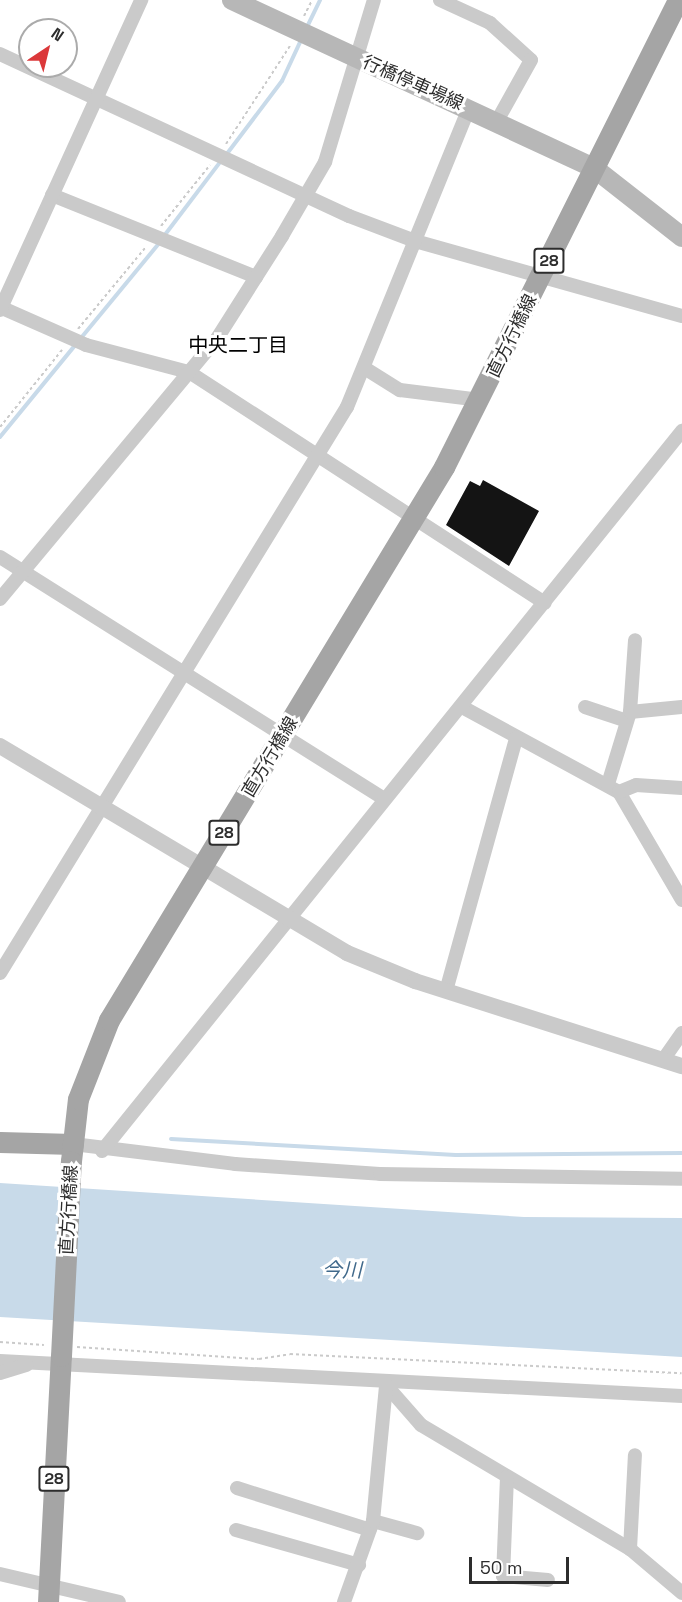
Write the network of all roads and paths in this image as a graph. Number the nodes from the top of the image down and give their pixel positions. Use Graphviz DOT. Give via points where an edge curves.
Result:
graph roads {
  1 [pos="141,0"];
  2 [pos="232,0"];
  3 [pos="312,0"];
  4 [pos="374,0"];
  5 [pos="440,0"];
  6 [pos="678,0"];
  7 [pos="297,30"];
  8 [pos="0,54"];
  9 [pos="356,57"];
  10 [pos="96,98"];
  11 [pos="469,108"];
  12 [pos="497,121"];
  13 [pos="218,153"];
  14 [pos="594,168"];
  15 [pos="307,193"];
  16 [pos="52,195"];
  17 [pos="154,235"];
  18 [pos="682,237"];
  19 [pos="415,241"];
  20 [pos="542,276"];
  21 [pos="256,277"];
  22 [pos="0,308"];
  23 [pos="682,316"];
  24 [pos="70,339"];
  25 [pos="366,369"];
  26 [pos="189,372"];
  27 [pos="480,400"];
  28 [pos="0,427"];
  29 [pos="682,431"];
  30 [pos="319,457"];
  31 [pos="415,520"];
  32 [pos="0,557"];
  33 [pos="22,573"];
  34 [pos="0,599"];
  35 [pos="545,603"];
  36 [pos="635,640"];
  37 [pos="187,676"];
  38 [pos="682,706"];
  39 [pos="585,707"];
  40 [pos="464,708"];
  41 [pos="628,717"];
  42 [pos="284,734"];
  43 [pos="516,738"];
  44 [pos="0,746"];
  45 [pos="613,788"];
  46 [pos="682,788"];
  47 [pos="384,799"];
  48 [pos="102,807"];
  49 [pos="202,868"];
  50 [pos="682,900"];
  51 [pos="285,919"];
  52 [pos="0,974"];
  53 [pos="446,991"];
  54 [pos="682,1033"];
  55 [pos="663,1060"];
  56 [pos="682,1066"];
  57 [pos="0,1142"];
  58 [pos="102,1151"];
  59 [pos="72,1153"];
  60 [pos="682,1179"];
  61 [pos="0,1342"];
  62 [pos="59,1353"];
  63 [pos="0,1361"];
  64 [pos="31,1363"];
  65 [pos="0,1373"];
  66 [pos="682,1373"];
  67 [pos="386,1385"];
  68 [pos="682,1396"];
  69 [pos="635,1455"];
  70 [pos="507,1477"];
  71 [pos="237,1488"];
  72 [pos="371,1526"];
  73 [pos="236,1530"];
  74 [pos="417,1533"];
  75 [pos="630,1549"];
  76 [pos="359,1565"];
  77 [pos="0,1574"];
  78 [pos="548,1580"];
  79 [pos="48,1593"];
  80 [pos="682,1593"];
  81 [pos="119,1602"];
  82 [pos="344,1602"];
  1 -- 10 [label="street"];
  2 -- 7 [label="main road, 行橋停車場線"];
  3 -- 7 [label="path"];
  4 -- 9 [label="street"];
  5 -- 12 [label="street" via="489,23 531,60"];
  6 -- 14 [label="main road, 直方行橋線 / 28"];
  7 -- 9 [label="main road, 行橋停車場線"];
  7 -- 13 [label="path" via="267,88"];
  8 -- 10 [label="street"];
  9 -- 11 [label="main road, 行橋停車場線"];
  9 -- 15 [label="street" via="325,162"];
  10 -- 13 [label="street"];
  10 -- 16 [label="street"];
  11 -- 12 [label="main road, 行橋停車場線"];
  11 -- 19 [label="street"];
  12 -- 14 [label="main road, 行橋停車場線"];
  13 -- 15 [label="street"];
  13 -- 17 [label="path"];
  14 -- 18 [label="main road, 行橋停車場線"];
  14 -- 20 [label="main road, 直方行橋線 / 28"];
  15 -- 19 [label="street"];
  15 -- 21 [label="street"];
  16 -- 17 [label="street"];
  16 -- 22 [label="street"];
  17 -- 21 [label="street"];
  17 -- 24 [label="path"];
  19 -- 20 [label="street"];
  19 -- 25 [label="street"];
  20 -- 23 [label="street"];
  20 -- 27 [label="main road, 直方行橋線 / 28"];
  21 -- 26 [label="street"];
  22 -- 24 [label="street"];
  24 -- 26 [label="street"];
  24 -- 28 [label="path"];
  25 -- 27 [label="street" via="400,390"];
  25 -- 30 [label="street"];
  26 -- 30 [label="street"];
  26 -- 33 [label="street"];
  27 -- 31 [label="main road, 直方行橋線 / 28"];
  29 -- 35 [label="street"];
  30 -- 31 [label="street"];
  30 -- 37 [label="street"];
  31 -- 35 [label="street"];
  31 -- 42 [label="main road, 直方行橋線 / 28"];
  32 -- 33 [label="street"];
  33 -- 34 [label="street"];
  33 -- 37 [label="street"];
  35 -- 40 [label="street"];
  36 -- 41 [label="street"];
  37 -- 42 [label="street"];
  37 -- 48 [label="street"];
  38 -- 41 [label="street"];
  39 -- 41 [label="street"];
  40 -- 43 [label="street"];
  40 -- 47 [label="street"];
  41 -- 45 [label="street"];
  42 -- 47 [label="street"];
  42 -- 49 [label="main road, 直方行橋線 / 28"];
  43 -- 45 [label="street"];
  43 -- 53 [label="street"];
  44 -- 48 [label="street"];
  45 -- 46 [label="street"];
  45 -- 50 [label="street"];
  47 -- 51 [label="street"];
  48 -- 49 [label="street"];
  48 -- 52 [label="street"];
  49 -- 51 [label="street"];
  49 -- 59 [label="main road, 直方行橋線 / 28" via="109,1020 78,1099"];
  51 -- 53 [label="street" via="347,953"];
  51 -- 58 [label="street"];
  53 -- 55 [label="street"];
  54 -- 55 [label="street"];
  55 -- 56 [label="street"];
  57 -- 59 [label="main road"];
  58 -- 59 [label="street"];
  58 -- 60 [label="street" via="380,1174"];
  59 -- 62 [label="main road, 直方行橋線 / 28, bridge"];
  61 -- 62 [label="path"];
  62 -- 64 [label="street"];
  62 -- 66 [label="path" via="259,1359 290,1354"];
  62 -- 67 [label="street"];
  62 -- 79 [label="main road, 直方行橋線 / 28"];
  63 -- 64 [label="street"];
  64 -- 65 [label="street"];
  67 -- 68 [label="street"];
  67 -- 70 [label="street" via="421,1425"];
  67 -- 72 [label="street"];
  69 -- 75 [label="street"];
  70 -- 75 [label="street"];
  70 -- 78 [label="street" via="503,1576"];
  71 -- 72 [label="street"];
  72 -- 74 [label="street"];
  72 -- 76 [label="street"];
  73 -- 76 [label="street"];
  75 -- 80 [label="street"];
  76 -- 82 [label="street"];
  77 -- 79 [label="street"];
  79 -- 81 [label="street"];
}
